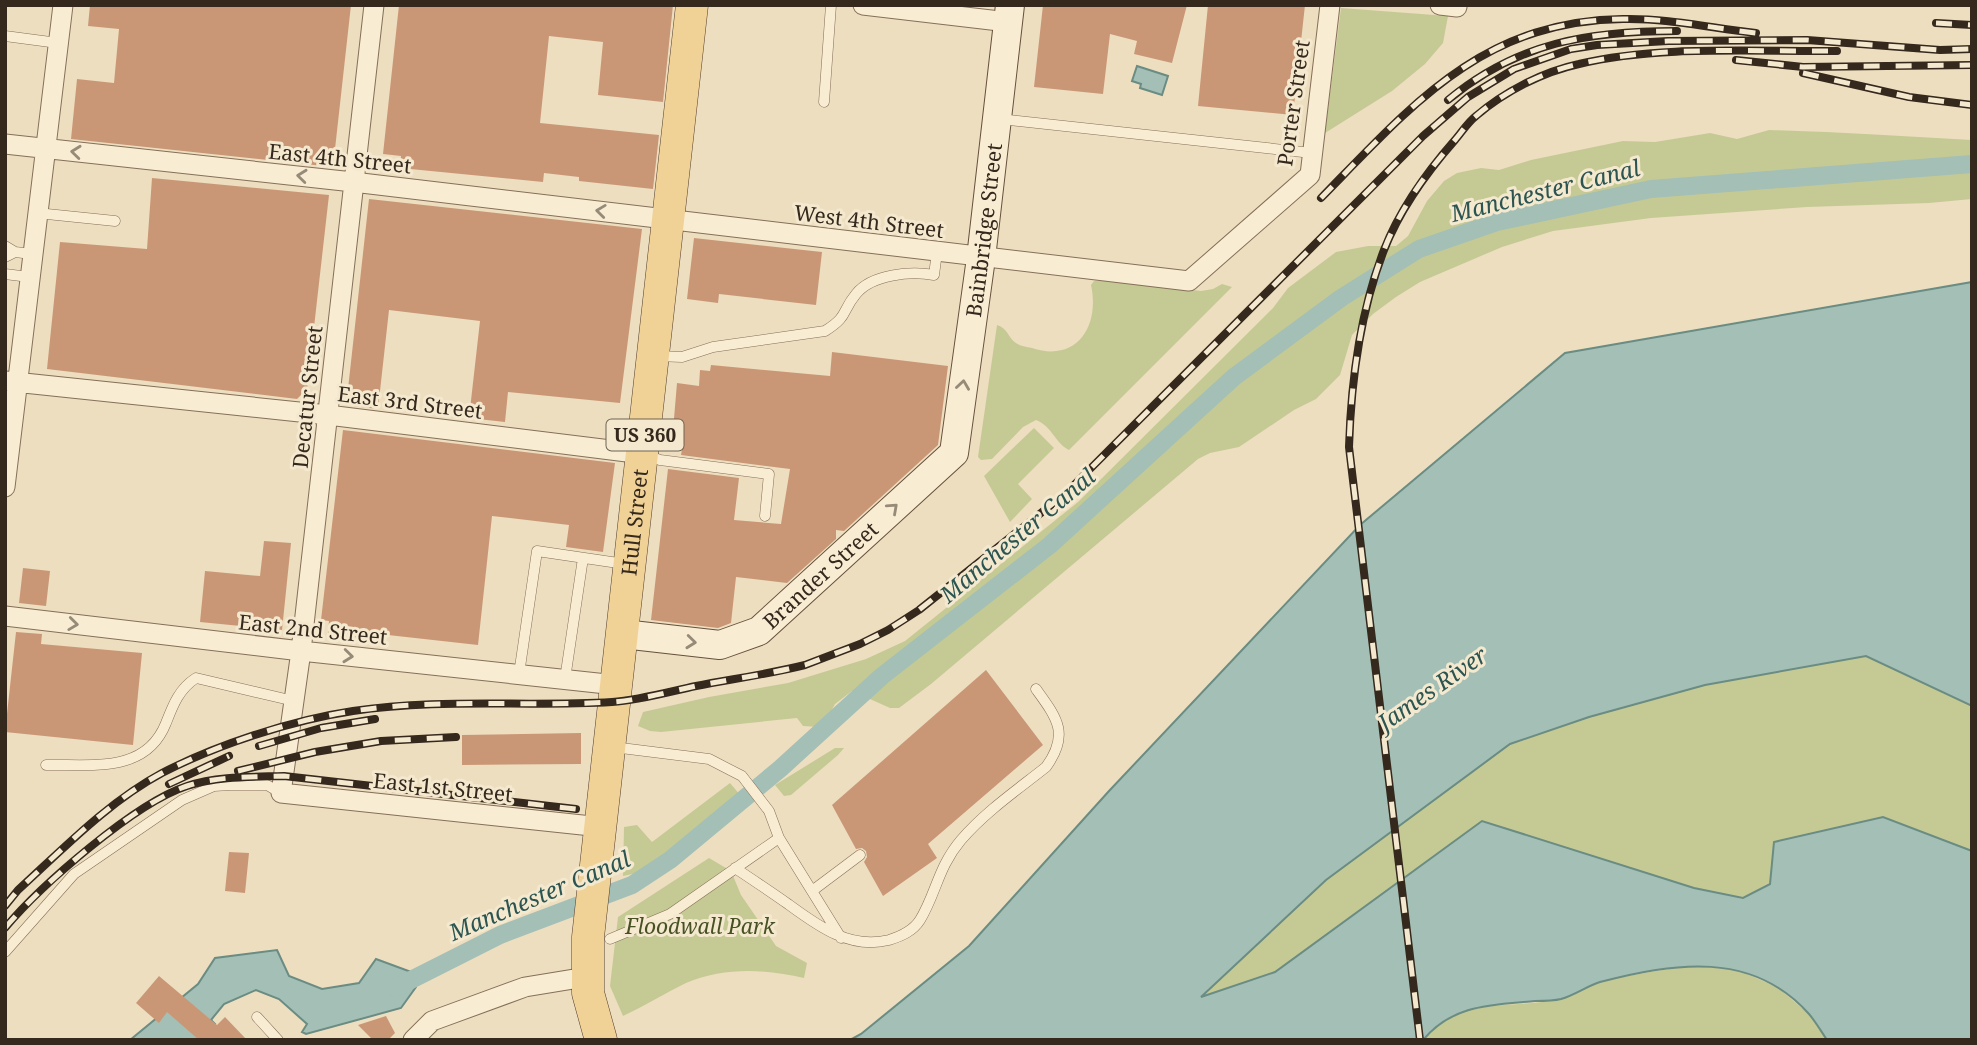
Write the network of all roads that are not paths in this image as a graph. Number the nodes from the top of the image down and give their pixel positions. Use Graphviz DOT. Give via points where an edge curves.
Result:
graph roads {
  1 [pos="62,5"];
  2 [pos="374,5"];
  3 [pos="692,5"];
  4 [pos="831,5"];
  5 [pos="863,5"];
  6 [pos="1330,5"];
  7 [pos="1009,14"];
  8 [pos="5,36"];
  9 [pos="58,43"];
  10 [pos="824,102"];
  11 [pos="997,118"];
  12 [pos="5,144"];
  13 [pos="44,149"];
  14 [pos="1312,153"];
  15 [pos="353,181"];
  16 [pos="37,214"];
  17 [pos="669,220"];
  18 [pos="115,221"];
  19 [pos="5,246"];
  20 [pos="937,252"];
  21 [pos="17,254"];
  22 [pos="981,258"];
  23 [pos="5,274"];
  24 [pos="29,277"];
  25 [pos="1189,281"];
  26 [pos="653,356"];
  27 [pos="11,382"];
  28 [pos="328,415"];
  29 [pos="8,435"];
  30 [pos="954,453"];
  31 [pos="643,454"];
  32 [pos="5,487"];
  33 [pos="765,516"];
  34 [pos="583,558"];
  35 [pos="631,565"];
  36 [pos="5,616"];
  37 [pos="623,634"];
  38 [pos="301,651"];
  39 [pos="519,674"];
  40 [pos="565,679"];
  41 [pos="616,685"];
  42 [pos="1036,689"];
  43 [pos="294,701"];
  44 [pos="609,747"];
  45 [pos="46,765"];
  46 [pos="281,793"];
  47 [pos="601,827"];
  48 [pos="779,838"];
  49 [pos="860,855"];
  50 [pos="735,869"];
  51 [pos="812,891"];
  52 [pos="841,937"];
  53 [pos="599,938"];
  54 [pos="5,952"];
  55 [pos="586,977"];
  56 [pos="257,1017"];
  57 [pos="278,1040"];
  58 [pos="412,1040"];
  59 [pos="601,1040"];
  1 -- 9 [label="street"];
  2 -- 15 [label="street, Decatur Street"];
  3 -- 17 [label="main road, Hull Street / US 360"];
  4 -- 10 [label="lane"];
  5 -- 7 [label="street"];
  6 -- 14 [label="street, Porter Street"];
  7 -- 11 [label="street, Bainbridge Street"];
  8 -- 9 [label="lane"];
  9 -- 13 [label="street"];
  11 -- 14 [label="lane"];
  11 -- 22 [label="street, Bainbridge Street"];
  12 -- 13 [label="street, East 4th Street"];
  15 -- 13 [label="street, East 4th Street, one-way"];
  13 -- 16 [label="street"];
  14 -- 25 [label="street, Porter Street" via="1310,175"];
  17 -- 15 [label="street, East 4th Street, one-way"];
  15 -- 28 [label="street, Decatur Street"];
  16 -- 18 [label="lane"];
  16 -- 21 [label="street"];
  17 -- 20 [label="street, West 4th Street"];
  17 -- 26 [label="main road, Hull Street / US 360"];
  19 -- 21 [label="lane"];
  20 -- 22 [label="street, West 4th Street"];
  20 -- 26 [label="lane" via="934,275 915,272 870,282 856,293 841,321 825,331 713,347 682,357"];
  21 -- 24 [label="street"];
  22 -- 25 [label="street, West 4th Street"];
  30 -- 22 [label="street, Bainbridge Street, one-way"];
  23 -- 24 [label="lane"];
  24 -- 27 [label="street"];
  26 -- 31 [label="main road, Hull Street / US 360"];
  27 -- 28 [label="street, East 3rd Street"];
  27 -- 29 [label="street"];
  28 -- 31 [label="street, East 3rd Street"];
  28 -- 38 [label="street, Decatur Street"];
  29 -- 32 [label="street"];
  37 -- 30 [label="street, Brander Street, one-way" via="720,645 759,631"];
  31 -- 33 [label="lane" via="769,474"];
  31 -- 35 [label="main road, Hull Street / US 360"];
  34 -- 35 [label="lane"];
  34 -- 39 [label="lane" via="537,551"];
  34 -- 40 [label="lane"];
  35 -- 37 [label="main road, Hull Street / US 360"];
  36 -- 38 [label="street, East 2nd Street, one-way"];
  37 -- 41 [label="main road, Hull Street / US 360"];
  38 -- 39 [label="street, East 2nd Street, one-way"];
  38 -- 43 [label="street, Decatur Street"];
  39 -- 40 [label="street, East 2nd Street"];
  40 -- 41 [label="street, East 2nd Street"];
  41 -- 44 [label="main road, Hull Street / US 360"];
  42 -- 52 [label="lane" via="1060,730 1054,756 1046,767 961,840 945,861 911,931 880,942"];
  43 -- 45 [label="lane" via="195,678 173,705 159,740 137,757 121,763"];
  43 -- 46 [label="street, Decatur Street"];
  44 -- 47 [label="main road, Hull Street / US 360"];
  44 -- 48 [label="lane" via="709,759 742,776 769,811"];
  46 -- 47 [label="street, East 1st Street"];
  46 -- 54 [label="lane" via="267,785 214,786 183,800 74,874"];
  47 -- 53 [label="main road, Hull Street / US 360" via="596,865"];
  48 -- 50 [label="lane"];
  48 -- 51 [label="lane"];
  49 -- 51 [label="lane"];
  50 -- 52 [label="lane"];
  50 -- 53 [label="lane" via="670,914"];
  51 -- 52 [label="lane"];
  53 -- 55 [label="main road, Hull Street / US 360"];
  55 -- 58 [label="street" via="525,987 432,1021"];
  55 -- 59 [label="main road, Hull Street / US 360"];
  56 -- 57 [label="lane"];
}
